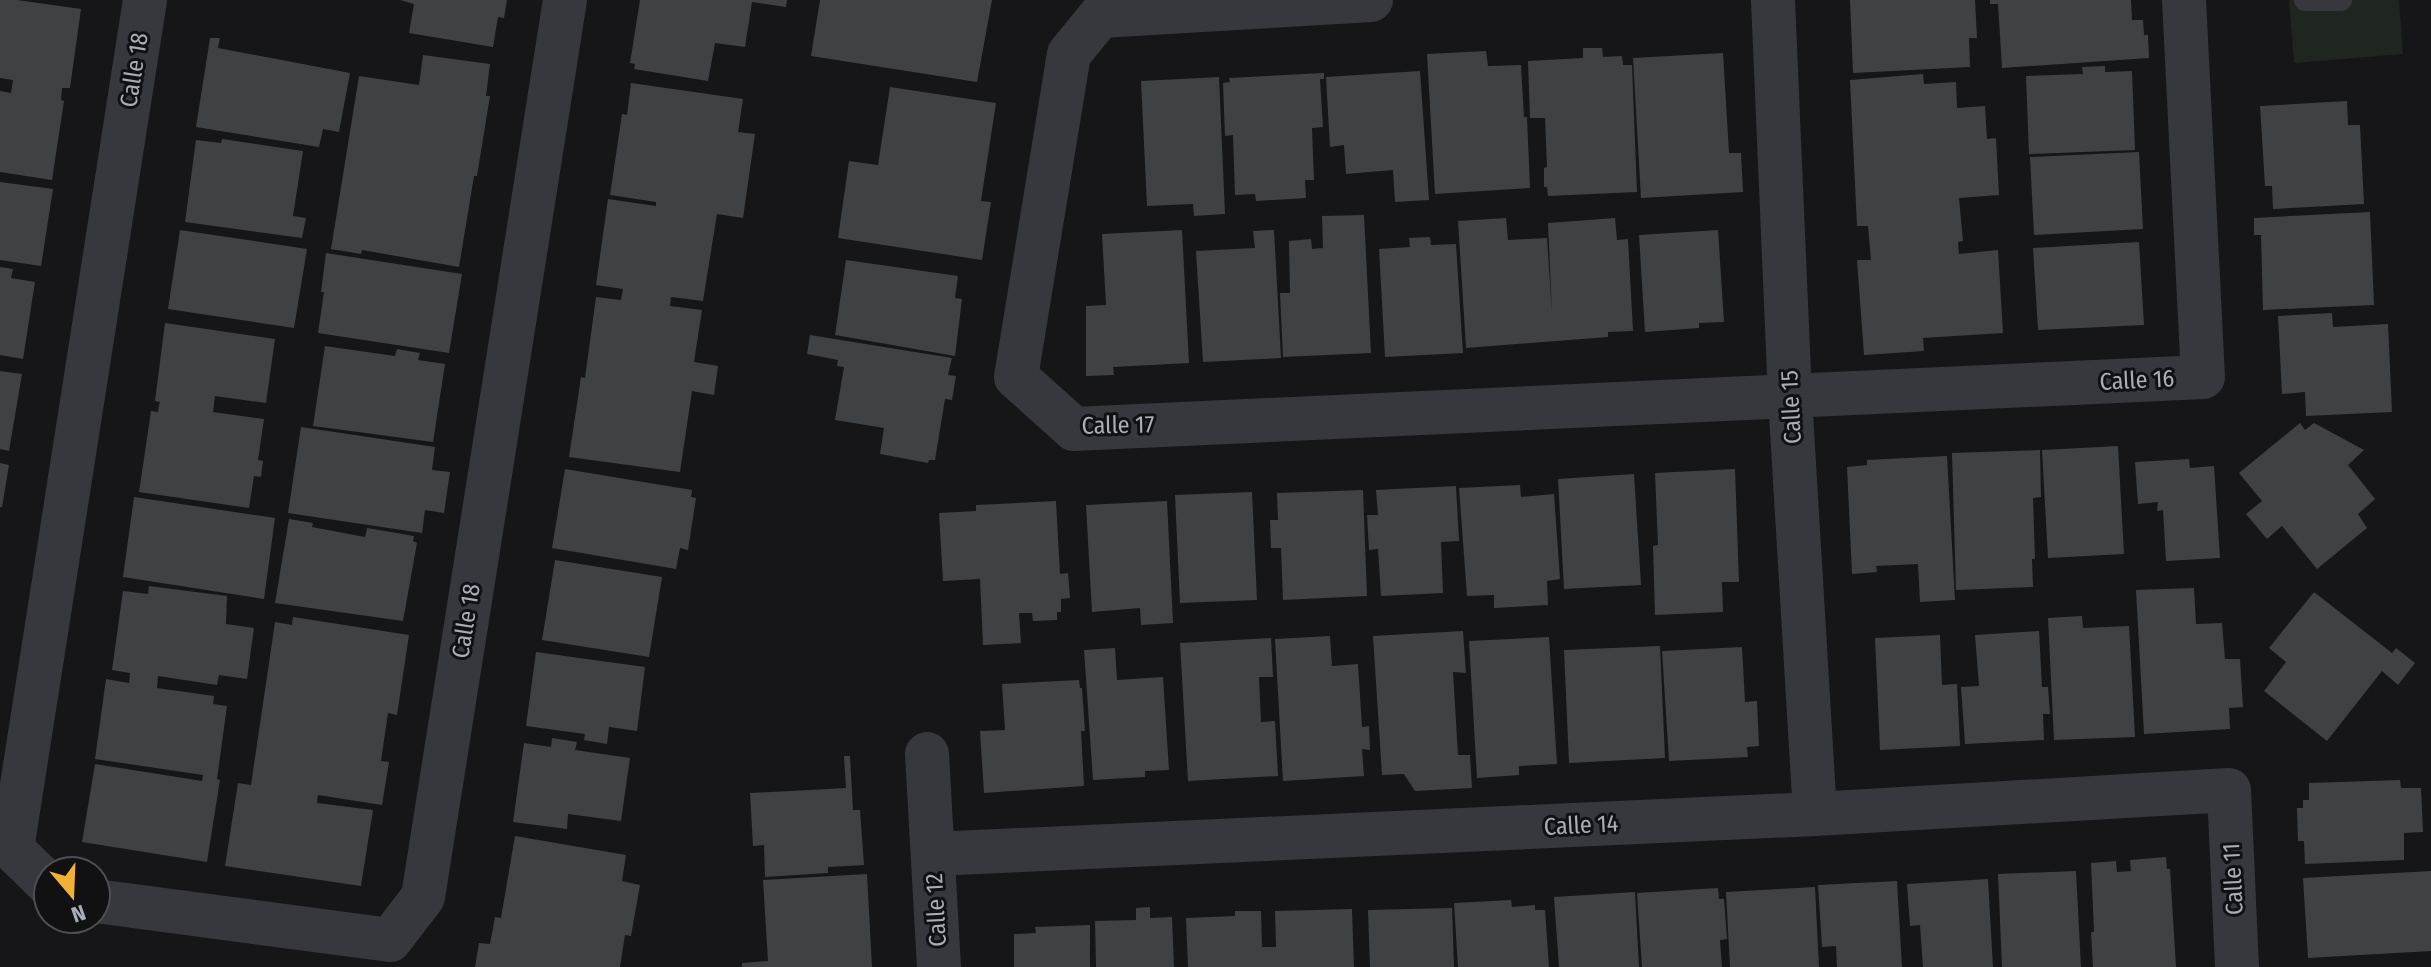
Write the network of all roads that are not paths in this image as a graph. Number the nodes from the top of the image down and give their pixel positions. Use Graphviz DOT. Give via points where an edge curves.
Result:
graph roads {
  1 [pos="145,0"];
  2 [pos="565,0"];
  3 [pos="1371,0"];
  4 [pos="1773,0"];
  5 [pos="2184,0"];
  6 [pos="2305,0"];
  7 [pos="2341,0"];
  8 [pos="1790,397"];
  9 [pos="927,754"];
  10 [pos="2229,790"];
  11 [pos="1815,814"];
  12 [pos="933,854"];
  13 [pos="32,868"];
  14 [pos="112,903"];
  15 [pos="939,967"];
  16 [pos="2237,967"];
  1 -- 13 [label="street, Calle 18" via="12,849"];
  2 -- 14 [label="street, Calle 18" via="423,897 390,940"];
  3 -- 8 [label="street, Calle 17" via="1100,16 1069,54 1016,377 1074,429"];
  4 -- 8 [label="street, Calle 15"];
  5 -- 8 [label="street, Calle 16" via="2203,377"];
  6 -- 7 [label="lane"];
  8 -- 11 [label="street, Calle 15"];
  9 -- 12 [label="street, Calle 12"];
  10 -- 11 [label="street, Calle 14"];
  10 -- 16 [label="street, Calle 11"];
  11 -- 12 [label="street, Calle 14"];
  12 -- 15 [label="street, Calle 12"];
}
